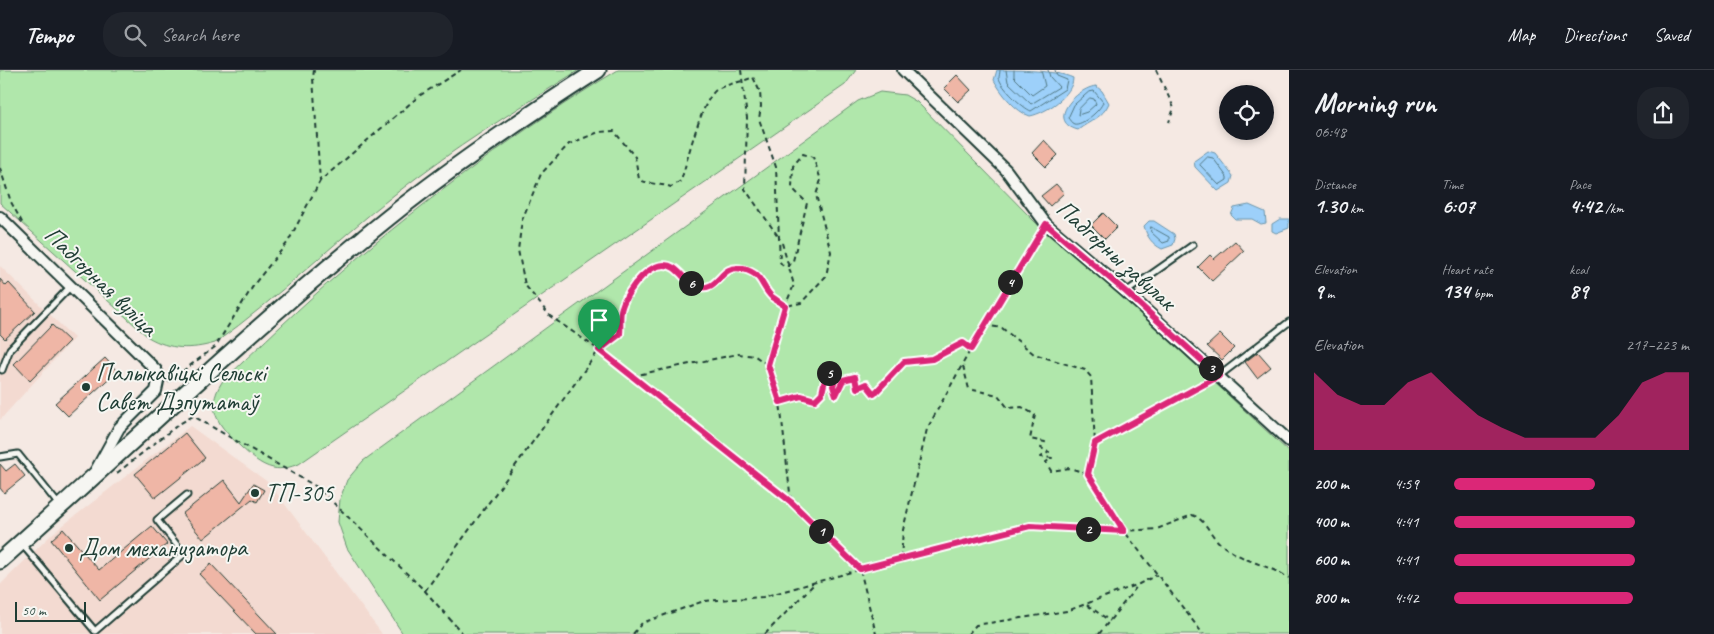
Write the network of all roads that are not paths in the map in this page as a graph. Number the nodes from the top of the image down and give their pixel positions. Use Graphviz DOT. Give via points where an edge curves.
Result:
graph roads {
  1 [pos="598,70"];
  2 [pos="903,70"];
  3 [pos="0,217"];
  4 [pos="1193,245"];
  5 [pos="72,286"];
  6 [pos="1126,292"];
  7 [pos="1289,322"];
  8 [pos="2,370"];
  9 [pos="1219,376"];
  10 [pos="1289,441"];
  11 [pos="0,457"];
  12 [pos="89,482"];
  13 [pos="186,494"];
  14 [pos="61,508"];
  15 [pos="21,543"];
  16 [pos="0,561"];
  17 [pos="96,632"];
  1 -- 12 [label="street" via="404,205 208,372"];
  2 -- 6 [label="street, Падгорны завулак" via="1006,170 1046,224"];
  3 -- 5 [label="street, Падгорная вуліца"];
  4 -- 6 [label="lane"];
  5 -- 8 [label="lane" via="10,349"];
  5 -- 12 [label="street, Падгорная вуліца" via="151,363 159,377 156,391 119,428"];
  6 -- 9 [label="street, Падгорны завулак"];
  7 -- 9 [label="lane"];
  9 -- 10 [label="street, Падгорны завулак"];
  11 -- 14 [label="lane" via="18,454"];
  12 -- 14 [label="street"];
  13 -- 17 [label="lane" via="157,520 184,554"];
  14 -- 15 [label="street"];
  15 -- 16 [label="street"];
  15 -- 17 [label="lane"];
}
